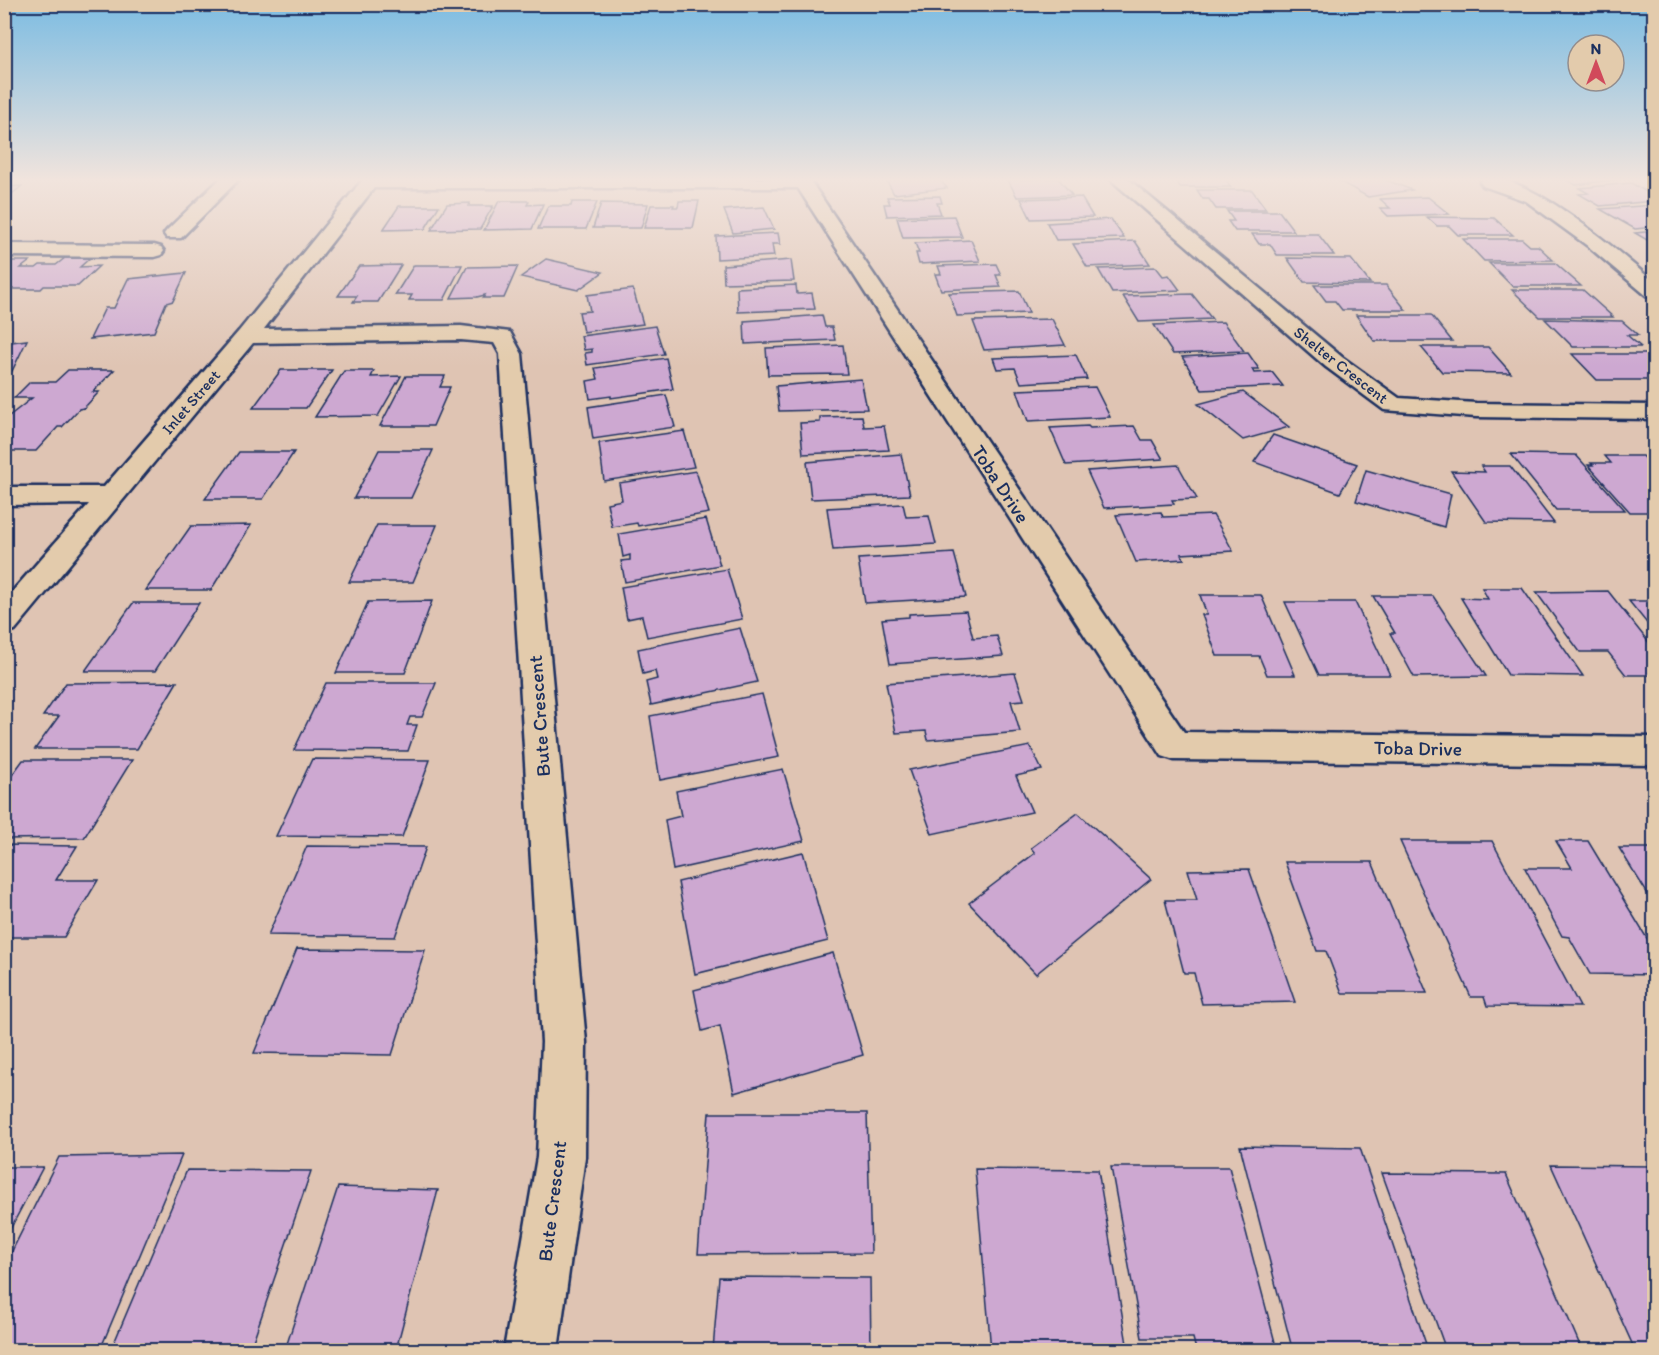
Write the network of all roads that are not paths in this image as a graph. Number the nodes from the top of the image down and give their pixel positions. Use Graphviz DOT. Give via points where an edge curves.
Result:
graph roads {
  1 [pos="323,241"];
  2 [pos="841,241"];
  3 [pos="1193,241"];
  4 [pos="1594,241"];
  5 [pos="4,250"];
  6 [pos="154,251"];
  7 [pos="1654,292"];
  8 [pos="248,336"];
  9 [pos="1654,412"];
  10 [pos="110,495"];
  11 [pos="4,496"];
  12 [pos="4,622"];
  13 [pos="1654,751"];
  14 [pos="531,1350"];
  1 -- 8 [label="street, Inlet Street"];
  2 -- 13 [label="street, Toba Drive" via="1174,746"];
  3 -- 9 [label="street, Shelter Crescent" via="1334,362 1393,405"];
  4 -- 7 [label="street"];
  5 -- 6 [label="street"];
  8 -- 10 [label="street, Inlet Street"];
  8 -- 14 [label="street, Bute Crescent" via="461,333 502,337 511,354 564,1042 561,1157"];
  10 -- 11 [label="street"];
  10 -- 12 [label="street, Inlet Street"];
}
